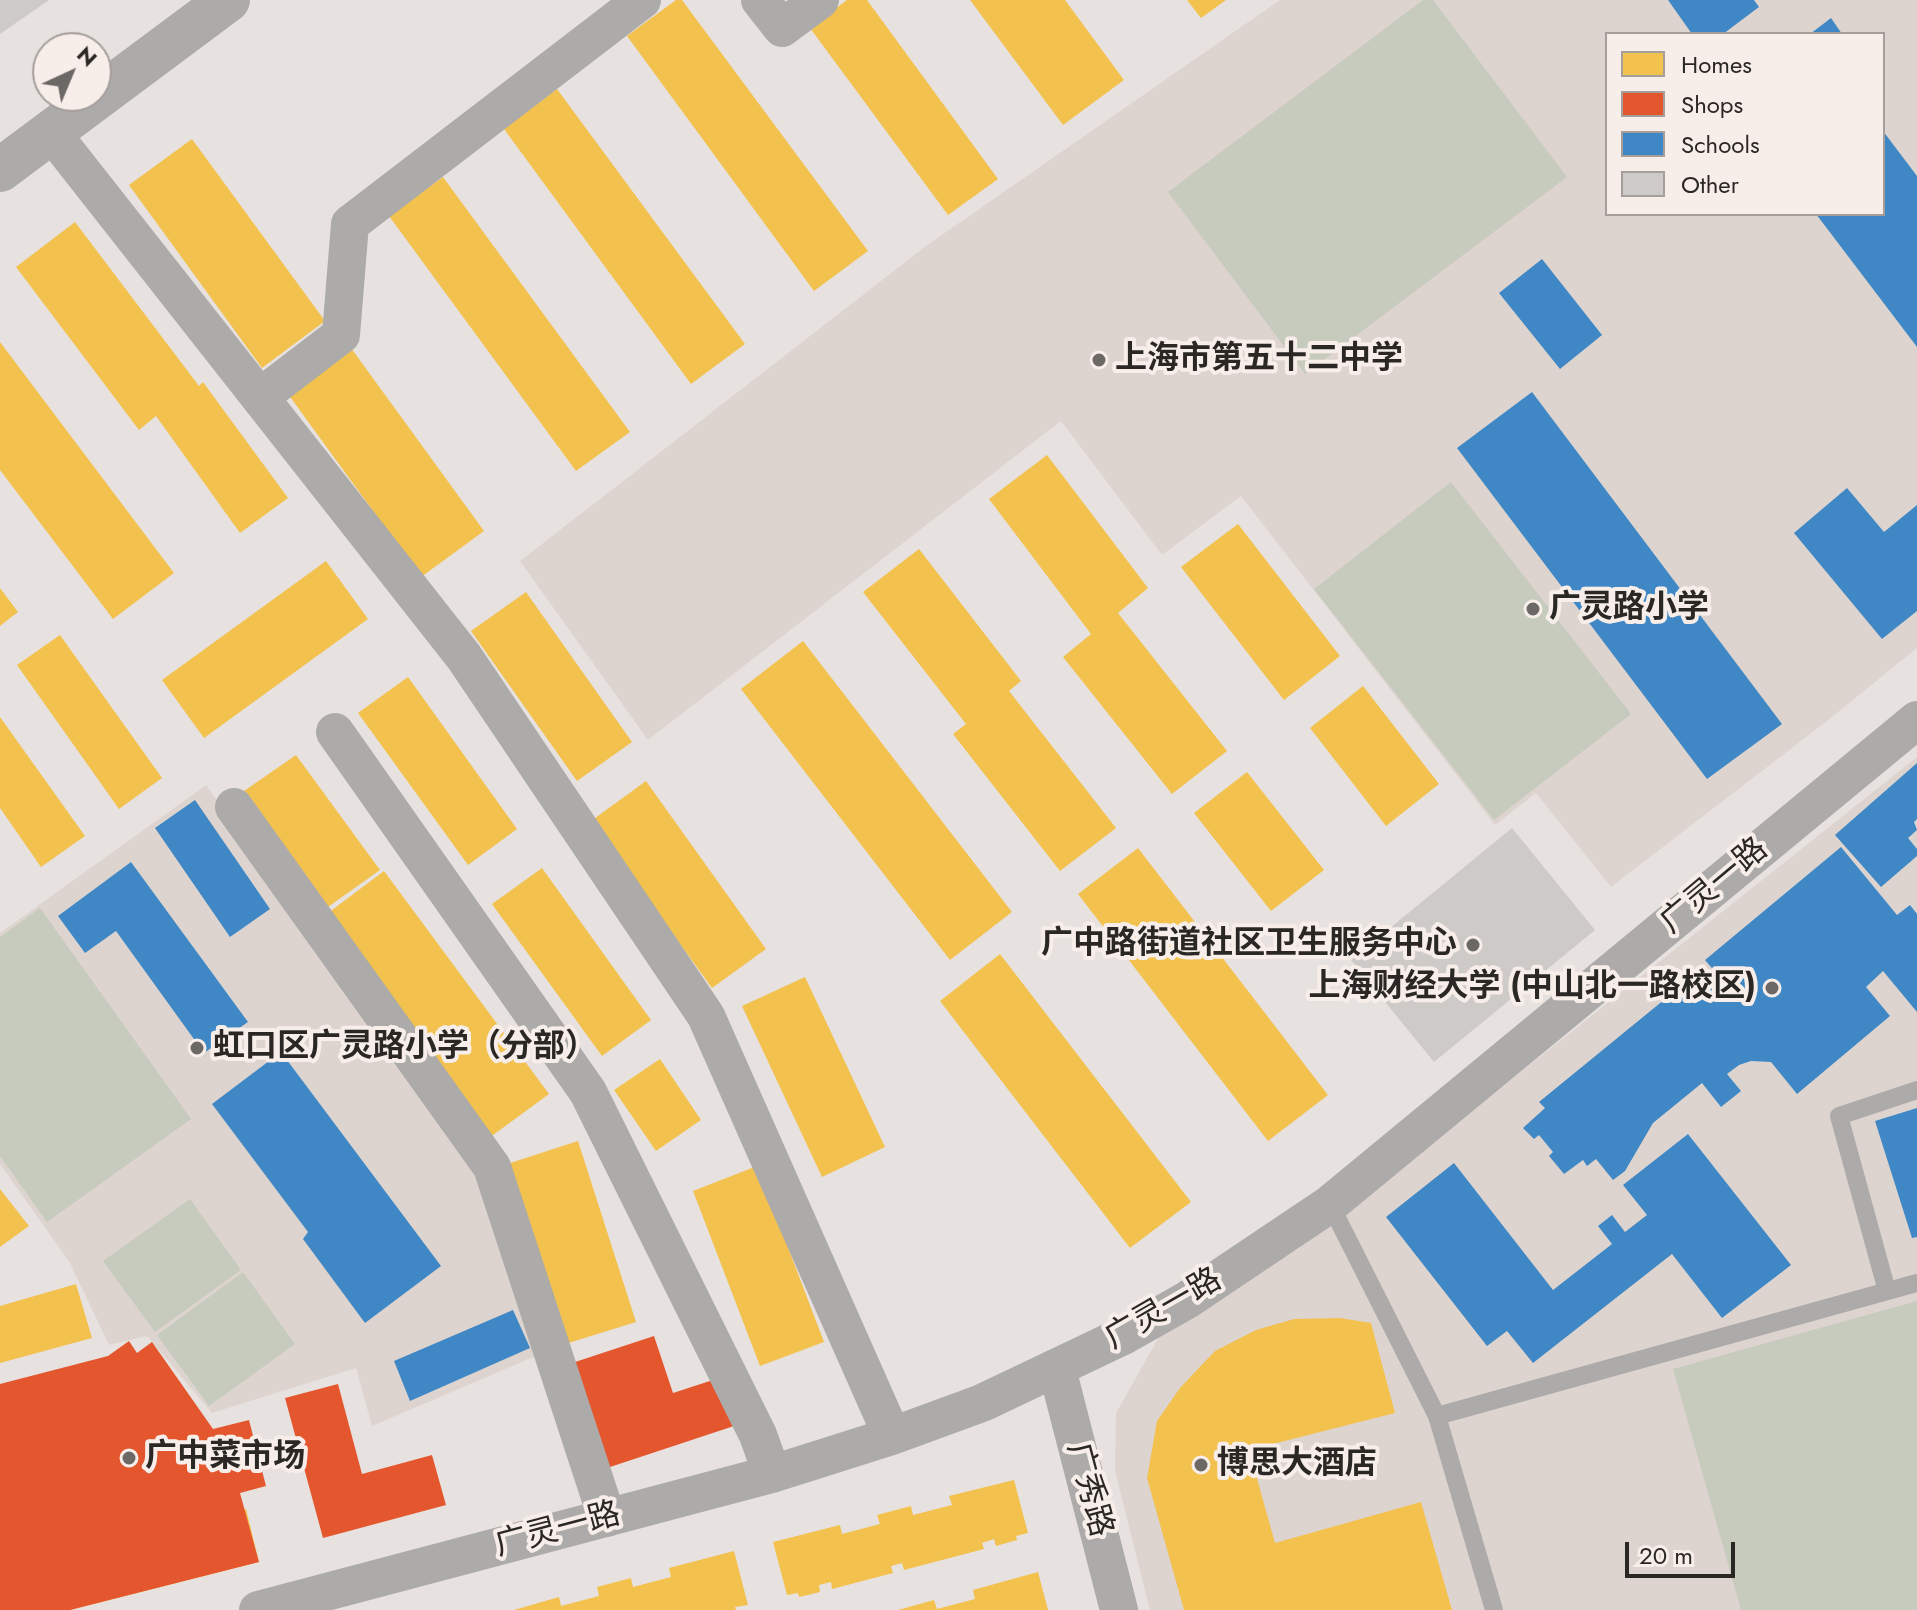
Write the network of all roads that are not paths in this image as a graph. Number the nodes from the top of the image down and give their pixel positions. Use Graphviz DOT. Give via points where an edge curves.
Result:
graph roads {
  1 [pos="228,0"];
  2 [pos="642,0"];
  3 [pos="760,0"];
  4 [pos="820,0"];
  5 [pos="51,132"];
  6 [pos="0,170"];
  7 [pos="260,397"];
  8 [pos="1917,720"];
  9 [pos="335,732"];
  10 [pos="234,807"];
  11 [pos="1917,1090"];
  12 [pos="1330,1204"];
  13 [pos="1917,1283"];
  14 [pos="1887,1291"];
  15 [pos="1057,1369"];
  16 [pos="1437,1416"];
  17 [pos="892,1436"];
  18 [pos="772,1474"];
  19 [pos="607,1518"];
  20 [pos="258,1610"];
  21 [pos="1119,1610"];
  22 [pos="1494,1610"];
  1 -- 5 [label="main road"];
  2 -- 7 [label="street" via="350,224 341,335"];
  3 -- 4 [label="street" via="782,28"];
  5 -- 6 [label="main road"];
  5 -- 7 [label="street"];
  7 -- 17 [label="street" via="464,657 706,1016"];
  8 -- 12 [label="street, 广灵一路"];
  9 -- 18 [label="street" via="588,1092 758,1435"];
  10 -- 19 [label="street" via="492,1167"];
  11 -- 14 [label="lane" via="1839,1116"];
  12 -- 15 [label="street, 广灵一路" via="1187,1300"];
  12 -- 16 [label="lane"];
  13 -- 14 [label="lane"];
  14 -- 16 [label="lane"];
  15 -- 17 [label="street, 广灵一路"];
  15 -- 21 [label="street, 广秀路"];
  16 -- 22 [label="lane"];
  17 -- 18 [label="street, 广灵一路"];
  18 -- 19 [label="street, 广灵一路"];
  19 -- 20 [label="street, 广灵一路"];
}
